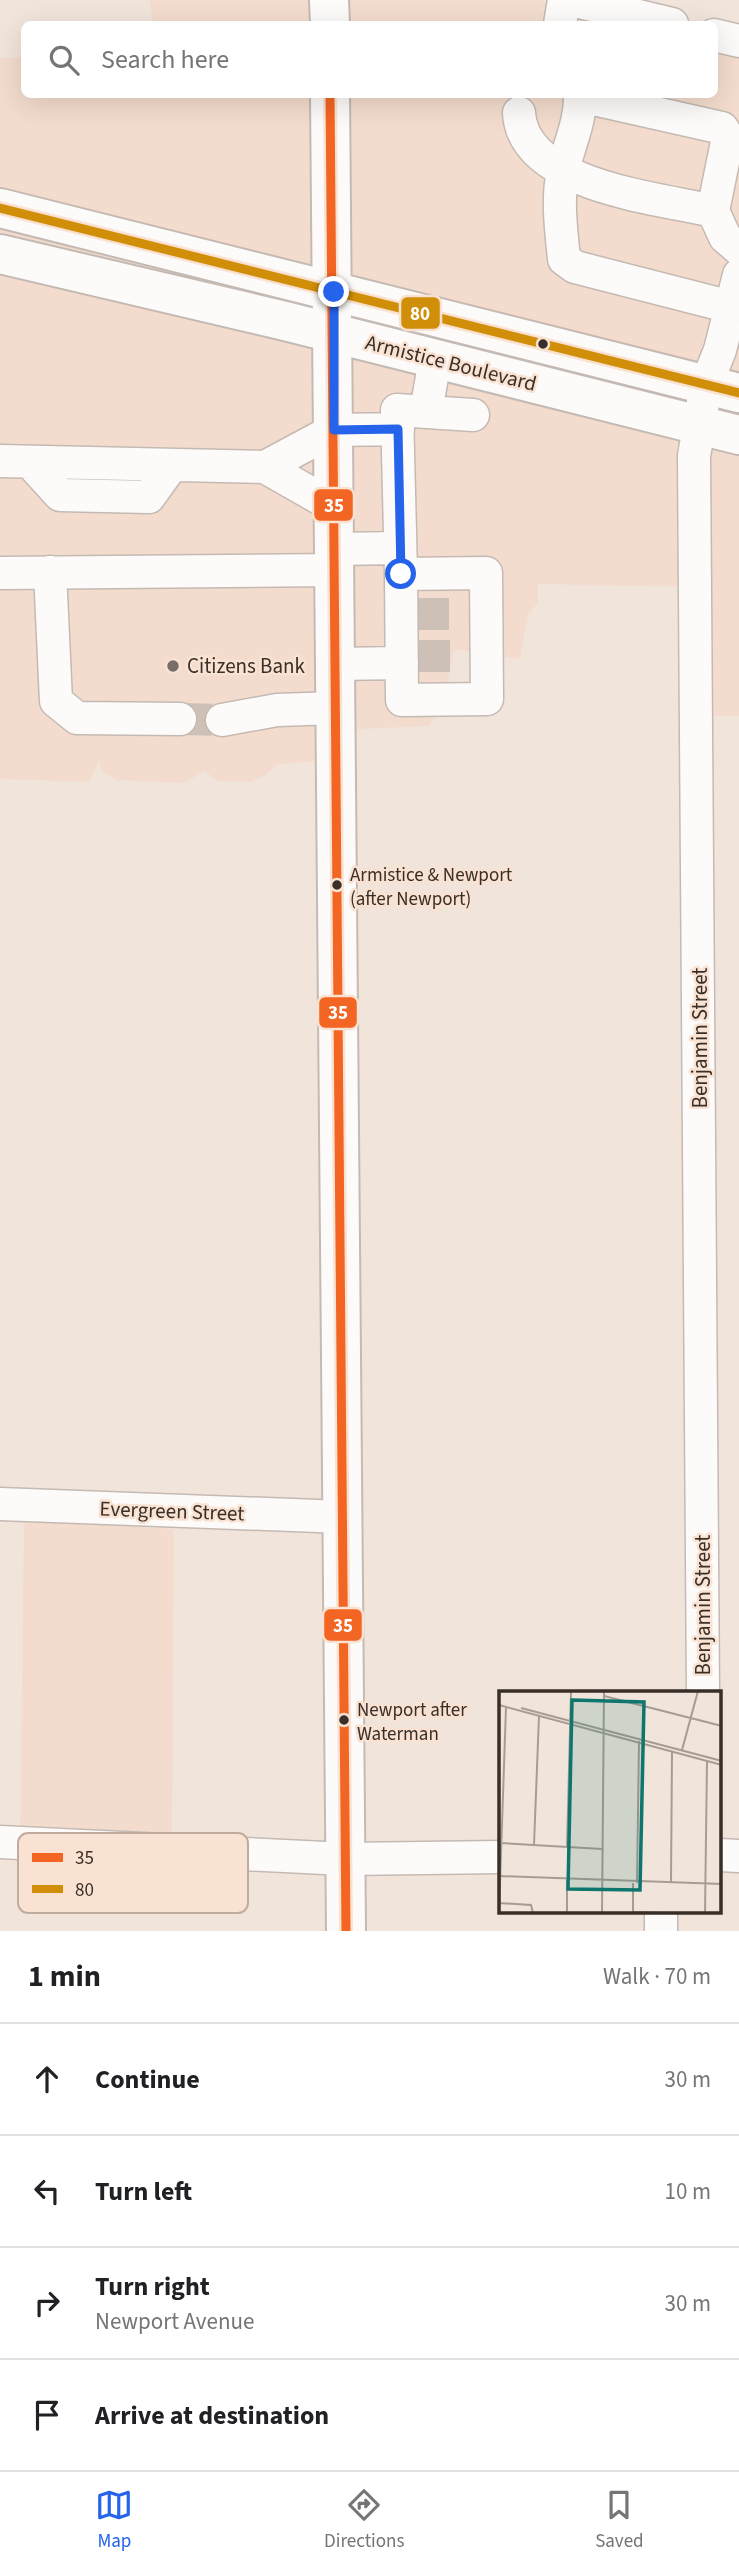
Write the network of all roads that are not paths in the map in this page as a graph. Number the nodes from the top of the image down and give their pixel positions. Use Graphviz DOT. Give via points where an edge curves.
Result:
graph roads {
  1 [pos="330,0"];
  2 [pos="564,0"];
  3 [pos="571,0"];
  4 [pos="330,21"];
  5 [pos="560,21"];
  6 [pos="659,21"];
  7 [pos="718,36"];
  8 [pos="739,41"];
  9 [pos="330,98"];
  10 [pos="580,98"];
  11 [pos="593,98"];
  12 [pos="519,113"];
  13 [pos="563,171"];
  14 [pos="0,208"];
  15 [pos="713,211"];
  16 [pos="739,248"];
  17 [pos="0,254"];
  18 [pos="739,275"];
  19 [pos="334,292"];
  20 [pos="731,307"];
  21 [pos="334,334"];
  22 [pos="435,359"];
  23 [pos="722,389"];
  24 [pos="426,412"];
  25 [pos="473,415"];
  26 [pos="698,425"];
  27 [pos="398,429"];
  28 [pos="334,430"];
  29 [pos="739,435"];
  30 [pos="15,461"];
  31 [pos="265,467"];
  32 [pos="335,507"];
  33 [pos="335,559"];
  34 [pos="400,561"];
  35 [pos="50,572"];
  36 [pos="0,573"];
  37 [pos="407,658"];
  38 [pos="336,664"];
  39 [pos="337,708"];
  40 [pos="180,719"];
  41 [pos="222,720"];
  42 [pos="0,1504"];
  43 [pos="344,1517"];
  44 [pos="703,1691"];
  45 [pos="0,1842"];
  46 [pos="18,1843"];
  47 [pos="248,1854"];
  48 [pos="499,1857"];
  49 [pos="345,1859"];
  50 [pos="661,1913"];
  51 [pos="346,1931"];
  52 [pos="661,1931"];
  1 -- 4 [label="main road"];
  2 -- 5 [label="street"];
  3 -- 6 [label="street"];
  7 -- 8 [label="street"];
  9 -- 19 [label="main road"];
  10 -- 13 [label="street"];
  11 -- 15 [label="street" via="722,128 728,138"];
  12 -- 13 [label="street" via="526,138 542,157"];
  13 -- 15 [label="street" via="584,181"];
  13 -- 20 [label="street" via="558,208 564,259 575,267"];
  14 -- 19 [label="main road, Armistice Boulevard"];
  15 -- 16 [label="street" via="725,237"];
  17 -- 21 [label="main road, Armistice Boulevard"];
  18 -- 20 [label="street, Benjamin Street"];
  19 -- 21 [label="main road"];
  19 -- 23 [label="main road, Armistice Boulevard"];
  20 -- 23 [label="street, Benjamin Street" via="720,350"];
  21 -- 22 [label="main road, Armistice Boulevard"];
  21 -- 28 [label="main road"];
  22 -- 24 [label="street"];
  22 -- 26 [label="main road, Armistice Boulevard"];
  23 -- 26 [label="street, Benjamin Street"];
  24 -- 25 [label="street"];
  24 -- 27 [label="street" via="397,410"];
  26 -- 29 [label="main road, Armistice Boulevard"];
  26 -- 44 [label="street, Benjamin Street" via="694,456"];
  27 -- 28 [label="street"];
  27 -- 34 [label="street"];
  28 -- 31 [label="street"];
  28 -- 32 [label="main road"];
  30 -- 31 [label="street"];
  31 -- 32 [label="street"];
  32 -- 33 [label="main road"];
  33 -- 34 [label="street"];
  33 -- 35 [label="street"];
  33 -- 38 [label="main road"];
  34 -- 37 [label="street" via="409,614"];
  34 -- 37 [label="street" via="485,573 473,614 474,656 487,699 402,700"];
  35 -- 36 [label="street"];
  35 -- 40 [label="street" via="56,701 77,718"];
  37 -- 38 [label="street"];
  38 -- 39 [label="main road"];
  39 -- 41 [label="street" via="277,710"];
  39 -- 43 [label="main road"];
  42 -- 43 [label="street, Evergreen Street"];
  43 -- 49 [label="main road"];
  45 -- 46 [label="street"];
  47 -- 49 [label="street"];
  48 -- 49 [label="street"];
  49 -- 51 [label="main road"];
  50 -- 52 [label="street"];
}
